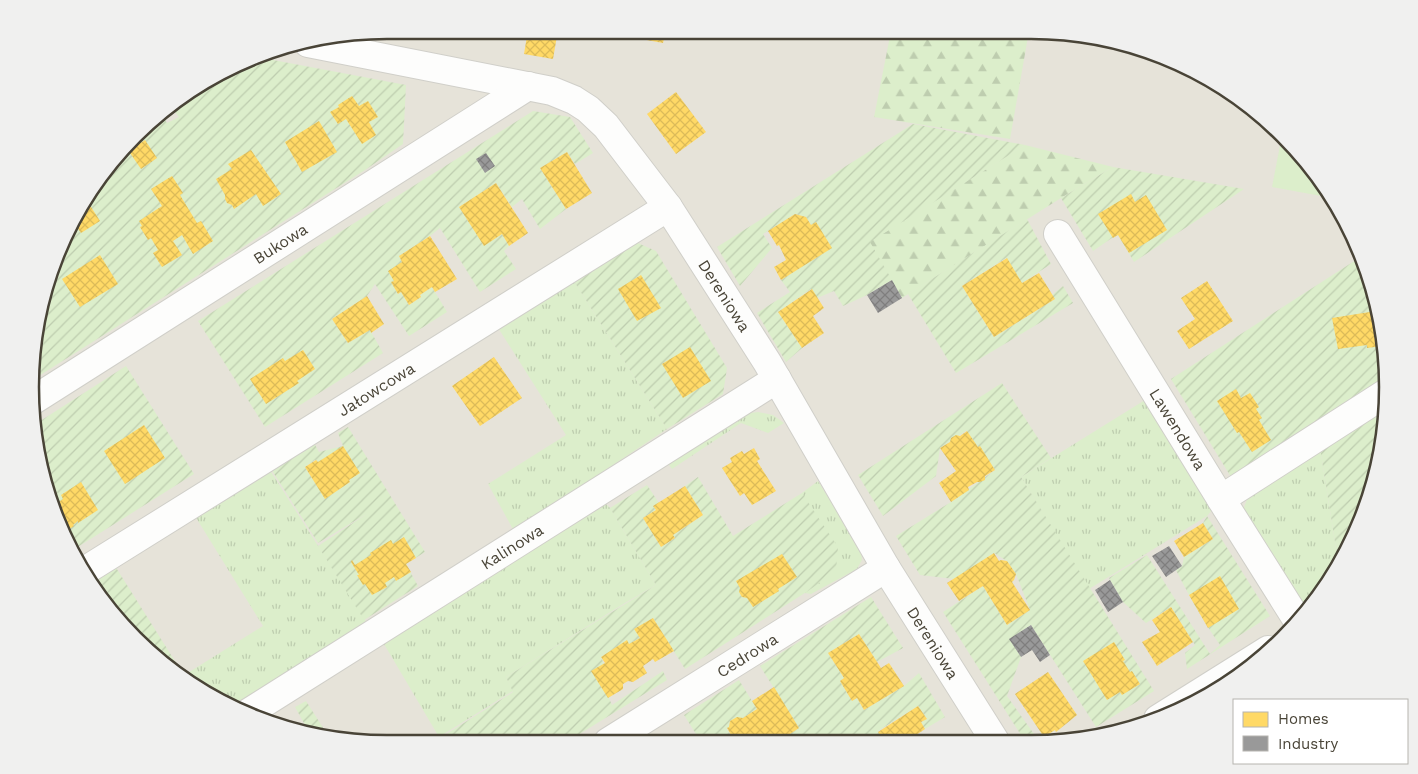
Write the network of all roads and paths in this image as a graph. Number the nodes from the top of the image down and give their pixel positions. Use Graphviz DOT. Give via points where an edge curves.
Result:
graph roads {
  1 [pos="319,45"];
  2 [pos="528,86"];
  3 [pos="668,207"];
  4 [pos="1058,234"];
  5 [pos="777,379"];
  6 [pos="1379,397"];
  7 [pos="39,398"];
  8 [pos="1221,499"];
  9 [pos="89,568"];
  10 [pos="886,568"];
  11 [pos="1294,615"];
  12 [pos="254,709"];
  13 [pos="619,735"];
  14 [pos="992,735"];
  1 -- 2 [label="street, Dereniowa"];
  2 -- 3 [label="street, Dereniowa" via="552,91 588,109 606,126"];
  2 -- 7 [label="street, Bukowa"];
  3 -- 5 [label="street, Dereniowa"];
  3 -- 9 [label="street, Jałowcowa"];
  4 -- 8 [label="street, Lawendowa"];
  5 -- 10 [label="street, Dereniowa"];
  5 -- 12 [label="street, Kalinowa"];
  6 -- 8 [label="street"];
  8 -- 11 [label="street, Lawendowa"];
  10 -- 13 [label="street, Cedrowa"];
  10 -- 14 [label="street, Dereniowa"];
}
